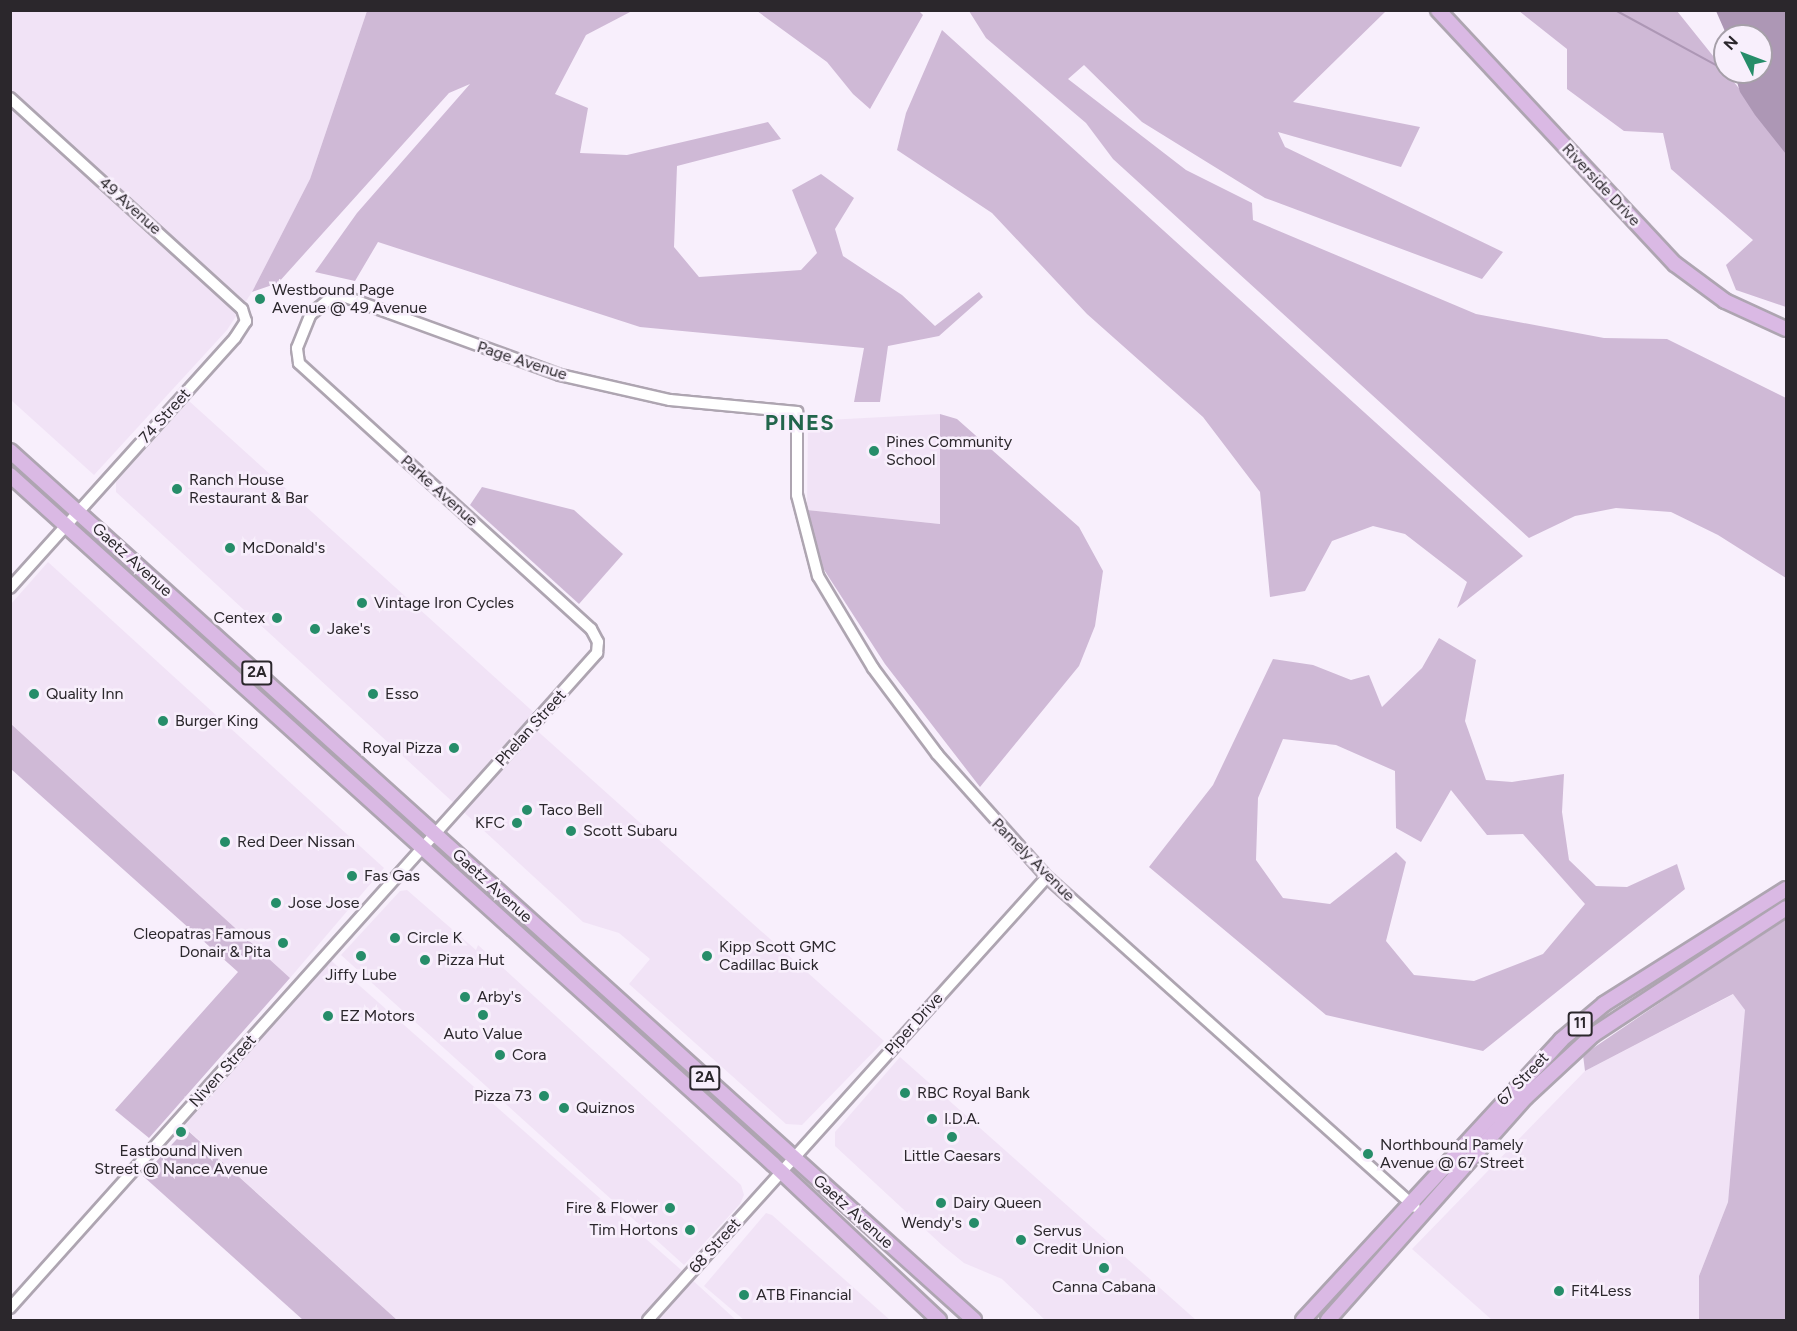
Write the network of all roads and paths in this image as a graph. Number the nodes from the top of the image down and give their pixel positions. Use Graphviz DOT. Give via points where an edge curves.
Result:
graph roads {
  1 [pos="1438,10"];
  2 [pos="10,98"];
  3 [pos="246,317"];
  4 [pos="1786,329"];
  5 [pos="300,363"];
  6 [pos="797,412"];
  7 [pos="10,451"];
  8 [pos="10,475"];
  9 [pos="79,512"];
  10 [pos="66,525"];
  11 [pos="10,588"];
  12 [pos="579,618"];
  13 [pos="436,835"];
  14 [pos="424,847"];
  15 [pos="1047,877"];
  16 [pos="1786,889"];
  17 [pos="1786,908"];
  18 [pos="794,1159"];
  19 [pos="782,1172"];
  20 [pos="1410,1203"];
  21 [pos="1422,1213"];
  22 [pos="1316,1306"];
  23 [pos="10,1308"];
  24 [pos="648,1320"];
  25 [pos="939,1320"];
  26 [pos="974,1320"];
  27 [pos="1303,1320"];
  28 [pos="1308,1320"];
  29 [pos="1328,1320"];
  1 -- 4 [label="main road, Riverside Drive" via="1675,264 1725,301"];
  2 -- 3 [label="street, 49 Avenue"];
  3 -- 9 [label="street, 74 Street" via="235,338"];
  5 -- 6 [label="street, Page Avenue" via="297,348 311,315 328,300 348,296 560,375 670,400"];
  5 -- 12 [label="street, Parke Avenue"];
  6 -- 15 [label="street, Pamely Avenue" via="797,495 809,550 827,593 873,669 937,754"];
  7 -- 9 [label="main road, Gaetz Avenue / 2A"];
  8 -- 10 [label="main road, Gaetz Avenue / 2A"];
  9 -- 10 [label="street, 74 Street"];
  9 -- 13 [label="main road, Gaetz Avenue / 2A"];
  10 -- 11 [label="street, 74 Street"];
  10 -- 14 [label="main road, Gaetz Avenue / 2A"];
  12 -- 13 [label="street, Phelan Street" via="597,638 594,657"];
  13 -- 14 [label="street, Niven Street"];
  13 -- 18 [label="main road, Gaetz Avenue / 2A"];
  14 -- 19 [label="main road, Gaetz Avenue / 2A"];
  14 -- 23 [label="street, Niven Street"];
  15 -- 18 [label="street, Piper Drive"];
  15 -- 20 [label="street, Pamely Avenue"];
  16 -- 20 [label="main road, 67 Street / 11" via="1604,1004 1561,1040"];
  17 -- 21 [label="main road, 67 Street / 11" via="1593,1035 1539,1085"];
  18 -- 19 [label="street, Piper Drive"];
  18 -- 26 [label="main road, Gaetz Avenue / 2A"];
  19 -- 24 [label="street, 68 Street"];
  19 -- 25 [label="main road, Gaetz Avenue / 2A"];
  20 -- 21 [label="street, Pamely Avenue"];
  20 -- 22 [label="main road, 67 Street / 11"];
  21 -- 29 [label="main road, 67 Street / 11"];
  22 -- 27 [label="main road, 67 Street / 11"];
  22 -- 28 [label="main road"];
}
